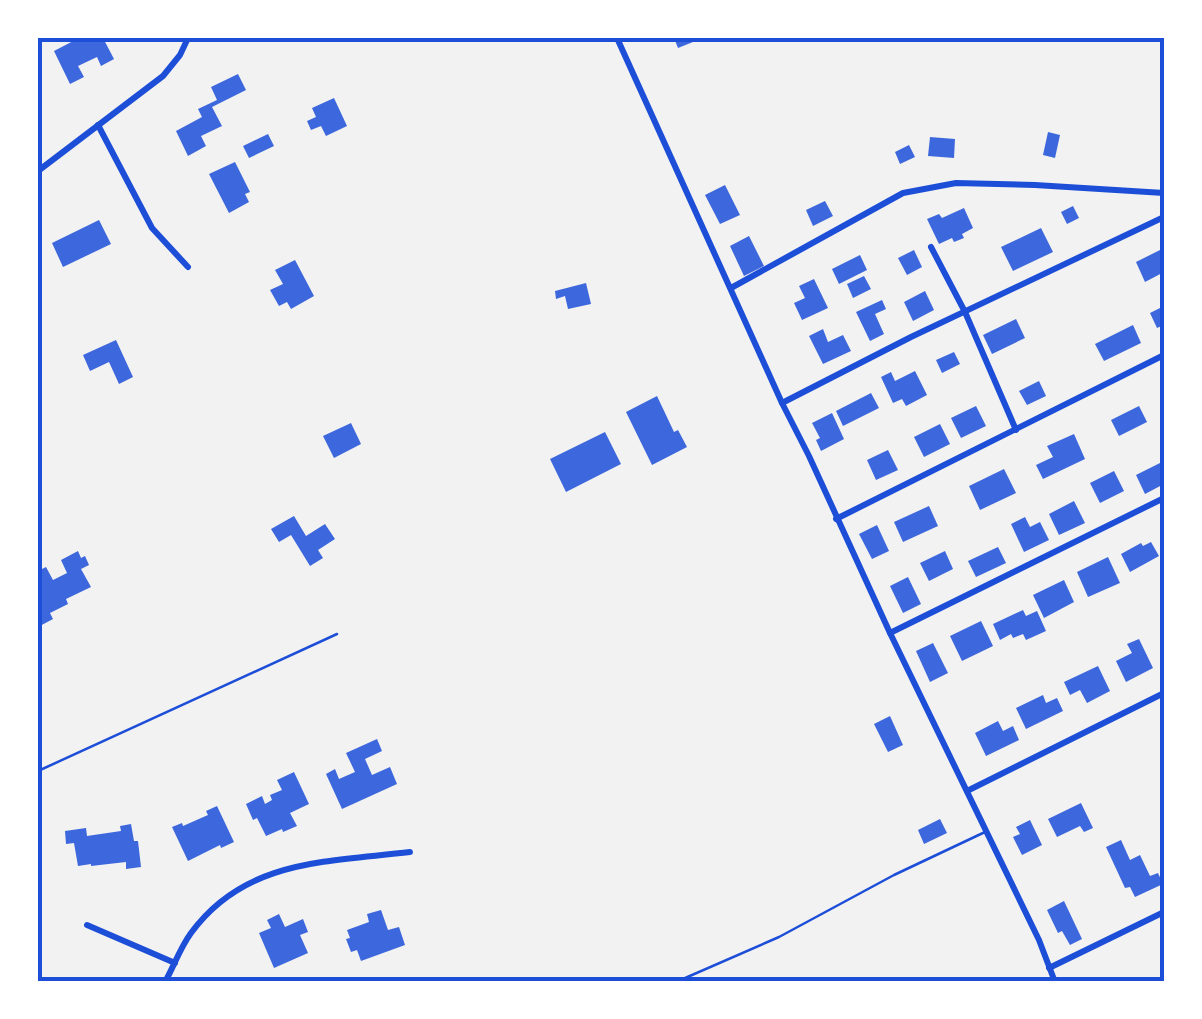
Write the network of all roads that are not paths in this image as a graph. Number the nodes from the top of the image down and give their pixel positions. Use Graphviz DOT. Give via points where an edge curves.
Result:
graph roads {
  1 [pos="188,38"];
  2 [pos="616,38"];
  3 [pos="98,125"];
  4 [pos="38,171"];
  5 [pos="1164,193"];
  6 [pos="1164,216"];
  7 [pos="931,247"];
  8 [pos="188,267"];
  9 [pos="731,288"];
  10 [pos="965,312"];
  11 [pos="1164,355"];
  12 [pos="782,404"];
  13 [pos="1016,430"];
  14 [pos="1164,498"];
  15 [pos="836,519"];
  16 [pos="890,633"];
  17 [pos="337,634"];
  18 [pos="1164,693"];
  19 [pos="38,771"];
  20 [pos="967,791"];
  21 [pos="986,832"];
  22 [pos="410,852"];
  23 [pos="1164,912"];
  24 [pos="88,924"];
  25 [pos="174,962"];
  26 [pos="1049,968"];
  27 [pos="165,982"];
  28 [pos="676,982"];
  29 [pos="1055,982"];
  1 -- 3 [label="street" via="162,76"];
  2 -- 9 [label="street"];
  3 -- 4 [label="street"];
  3 -- 8 [label="street" via="152,228"];
  5 -- 9 [label="street" via="956,183 902,193"];
  6 -- 10 [label="street"];
  7 -- 10 [label="street"];
  9 -- 12 [label="street"];
  10 -- 12 [label="street"];
  10 -- 13 [label="street"];
  11 -- 13 [label="street"];
  12 -- 15 [label="street"];
  13 -- 15 [label="street"];
  14 -- 16 [label="street"];
  15 -- 16 [label="street"];
  16 -- 20 [label="street"];
  17 -- 19 [label="lane"];
  18 -- 20 [label="street"];
  20 -- 21 [label="street"];
  21 -- 26 [label="street"];
  21 -- 28 [label="lane"];
  22 -- 25 [label="street" via="300,865 253,880 210,911"];
  23 -- 26 [label="street"];
  24 -- 25 [label="street"];
  25 -- 27 [label="street"];
  26 -- 29 [label="street"];
}
